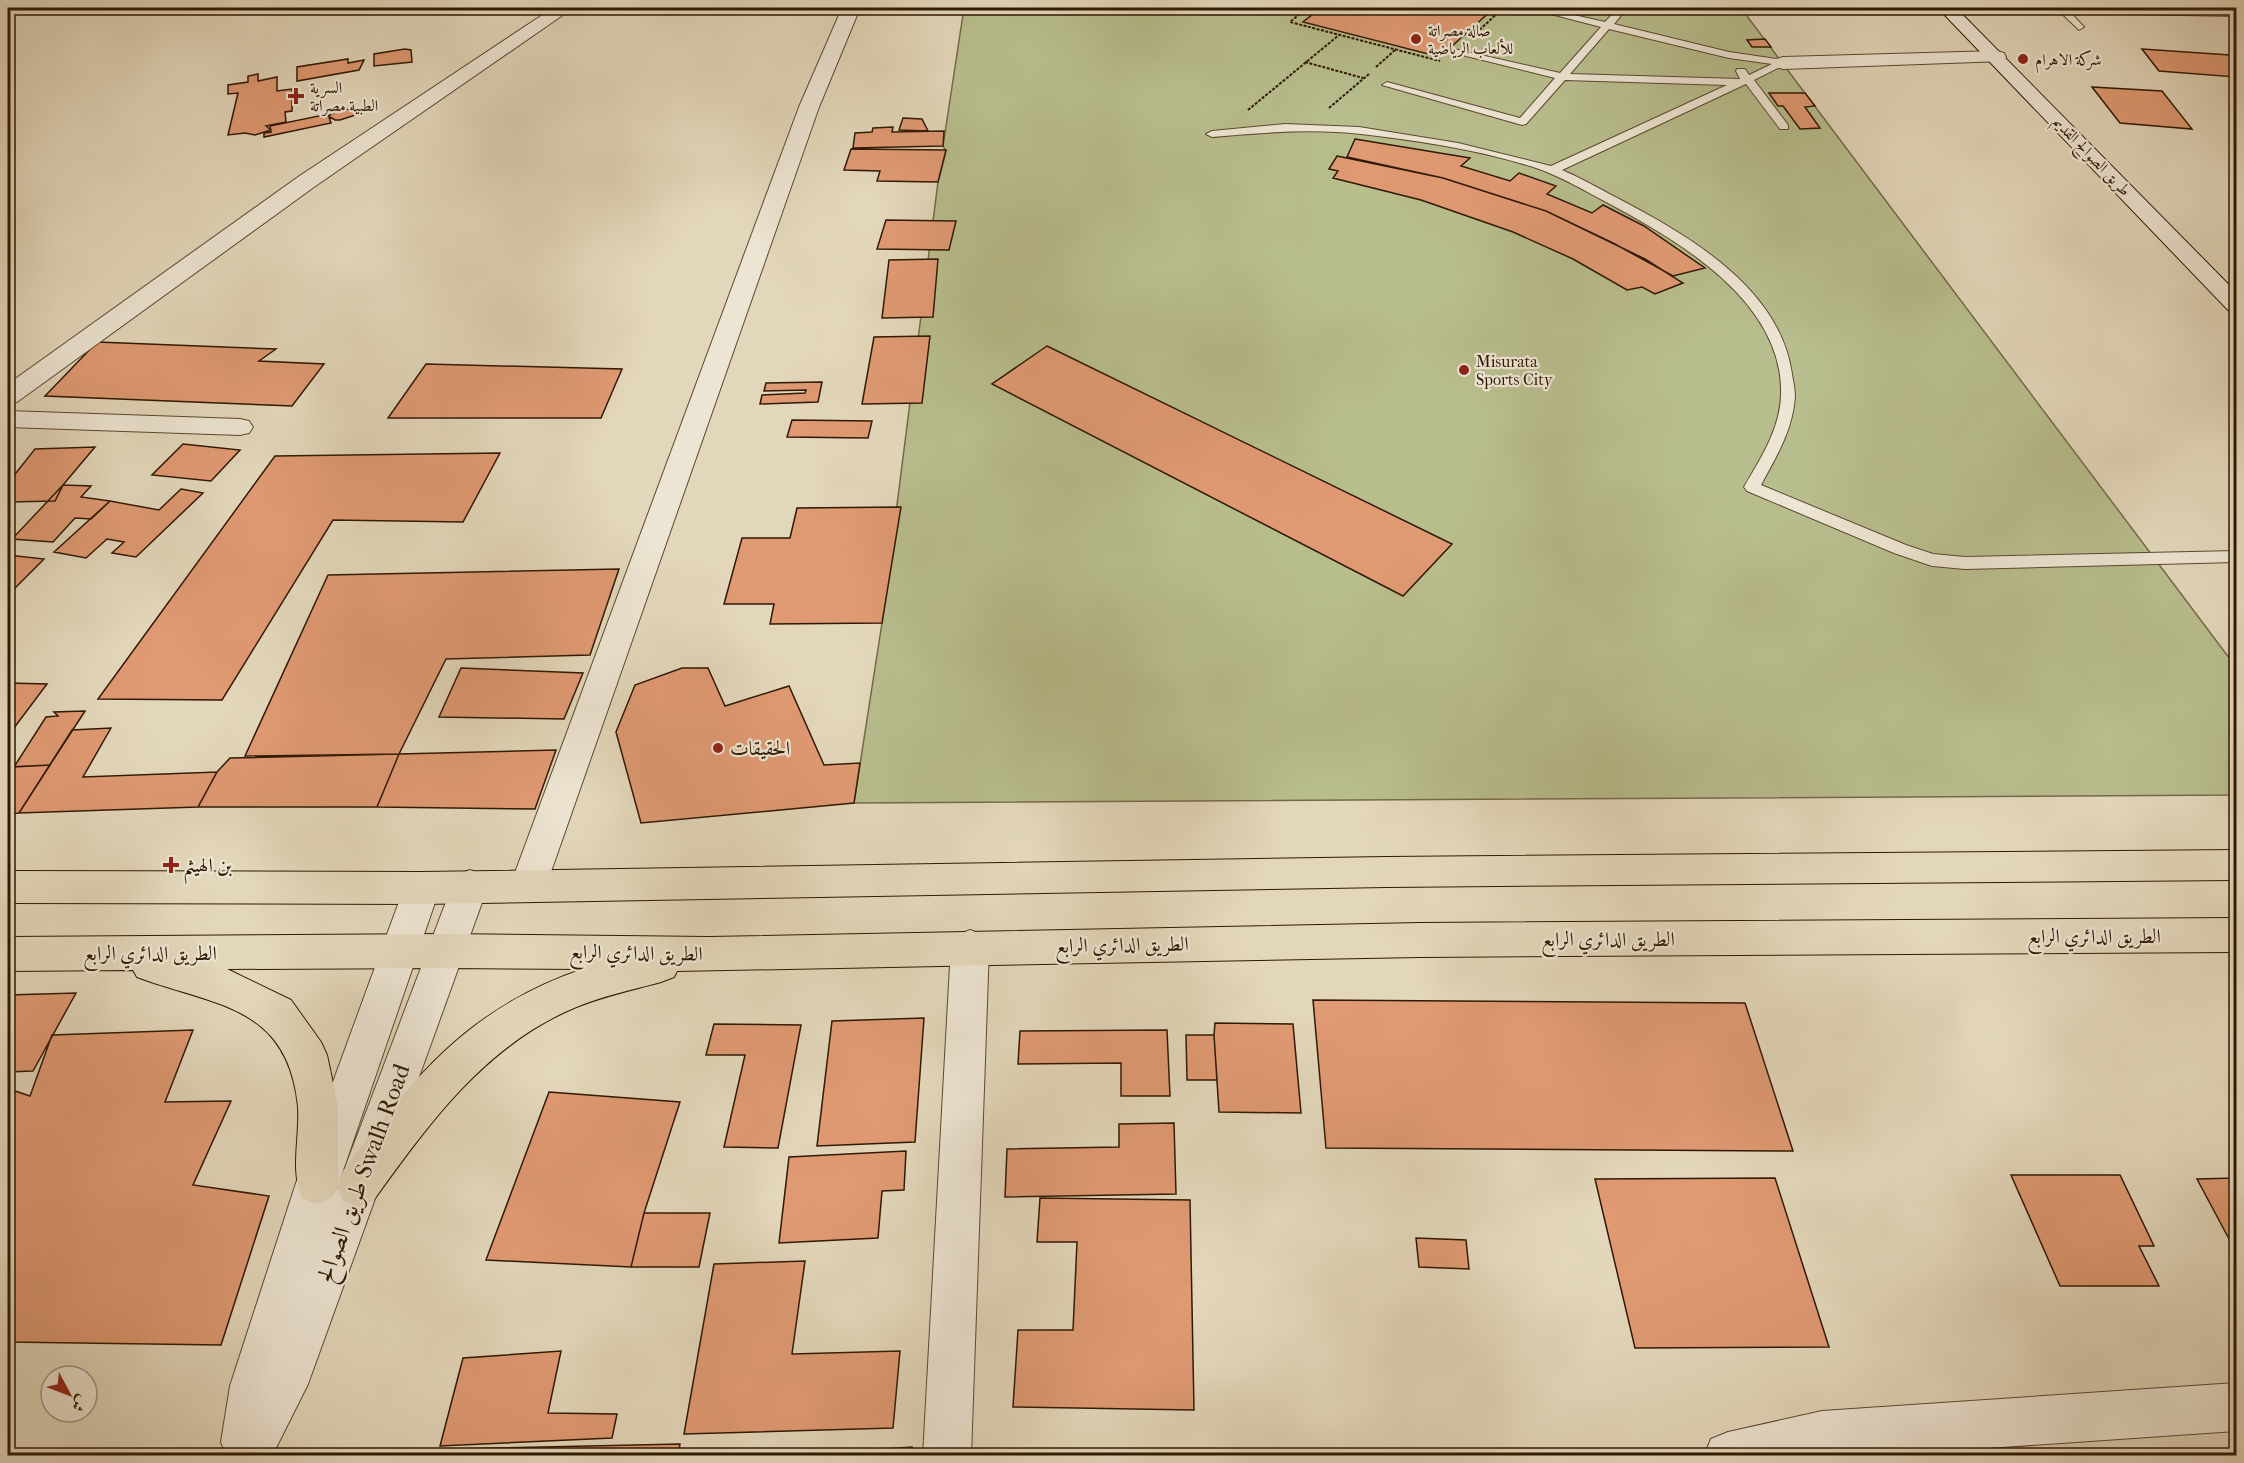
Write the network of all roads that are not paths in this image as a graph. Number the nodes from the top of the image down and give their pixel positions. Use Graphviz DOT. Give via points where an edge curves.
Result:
graph roads {
  1 [pos="564,8"];
  2 [pos="851,8"];
  3 [pos="1533,8"];
  4 [pos="1623,8"];
  5 [pos="1947,8"];
  6 [pos="2061,9"];
  7 [pos="2236,13"];
  8 [pos="1607,26"];
  9 [pos="2079,27"];
  10 [pos="1458,51"];
  11 [pos="1729,55"];
  12 [pos="1997,57"];
  13 [pos="1783,63"];
  14 [pos="1562,77"];
  15 [pos="1745,80"];
  16 [pos="1387,85"];
  17 [pos="1784,127"];
  18 [pos="1212,134"];
  19 [pos="1552,170"];
  20 [pos="2236,305"];
  21 [pos="8,396"];
  22 [pos="8,419"];
  23 [pos="240,427"];
  24 [pos="2236,557"];
  25 [pos="2236,865"];
  26 [pos="470,886"];
  27 [pos="528,886"];
  28 [pos="8,887"];
  29 [pos="422,888"];
  30 [pos="2234,939"];
  31 [pos="970,947"];
  32 [pos="399,951"];
  33 [pos="446,951"];
  34 [pos="8,954"];
  35 [pos="56,954"];
  36 [pos="709,954"];
  37 [pos="316,1183"];
  38 [pos="358,1186"];
  39 [pos="2236,1407"];
  40 [pos="245,1455"];
  41 [pos="947,1455"];
  42 [pos="1728,1455"];
  1 -- 21 [label="street" via="306,182"];
  2 -- 27 [label="street" via="805,118"];
  3 -- 8 [label="lane"];
  4 -- 8 [label="lane"];
  5 -- 12 [label="street, طريق الصوالح القديم"];
  6 -- 7 [label="lane"];
  6 -- 9 [label="lane"];
  8 -- 11 [label="lane"];
  8 -- 14 [label="lane"];
  10 -- 14 [label="lane"];
  11 -- 13 [label="lane"];
  11 -- 15 [label="lane"];
  12 -- 13 [label="street"];
  12 -- 20 [label="street, طريق الصوالح القديم"];
  13 -- 15 [label="lane"];
  14 -- 15 [label="lane"];
  14 -- 16 [label="lane" via="1522,122"];
  15 -- 17 [label="lane"];
  15 -- 19 [label="lane"];
  18 -- 19 [label="lane" via="1325,128 1426,140"];
  19 -- 24 [label="lane" via="1658,225 1694,249 1740,285 1766,316 1782,353 1788,391 1783,428 1769,464 1752,487 1932,560 1965,563"];
  22 -- 23 [label="street"];
  25 -- 27 [label="main road"];
  26 -- 27 [label="main road"];
  26 -- 29 [label="main road"];
  26 -- 33 [label="street, طريق الصوالح Swalh Road"];
  28 -- 29 [label="main road"];
  29 -- 32 [label="street, طريق الصوالح Swalh Road"];
  30 -- 31 [label="main road, الطريق الدائري الرابع" via="1432,940"];
  31 -- 36 [label="main road, الطريق الدائري الرابع"];
  31 -- 41 [label="street"];
  32 -- 33 [label="main road, الطريق الدائري الرابع"];
  32 -- 35 [label="main road, الطريق الدائري الرابع"];
  32 -- 37 [label="street, طريق الصوالح Swalh Road"];
  33 -- 36 [label="main road, الطريق الدائري الرابع"];
  33 -- 38 [label="street, طريق الصوالح Swalh Road"];
  34 -- 35 [label="main road, الطريق الدائري الرابع"];
  35 -- 37 [label="main road" via="158,966 227,987 277,1013 307,1055 318,1107"];
  36 -- 38 [label="main road" via="621,975 527,1011 480,1043 440,1080"];
  37 -- 40 [label="street, طريق الصوالح Swalh Road" via="252,1386"];
  38 -- 40 [label="street, طريق الصوالح Swalh Road" via="292,1368"];
  39 -- 42 [label="street" via="1822,1435"];
}
